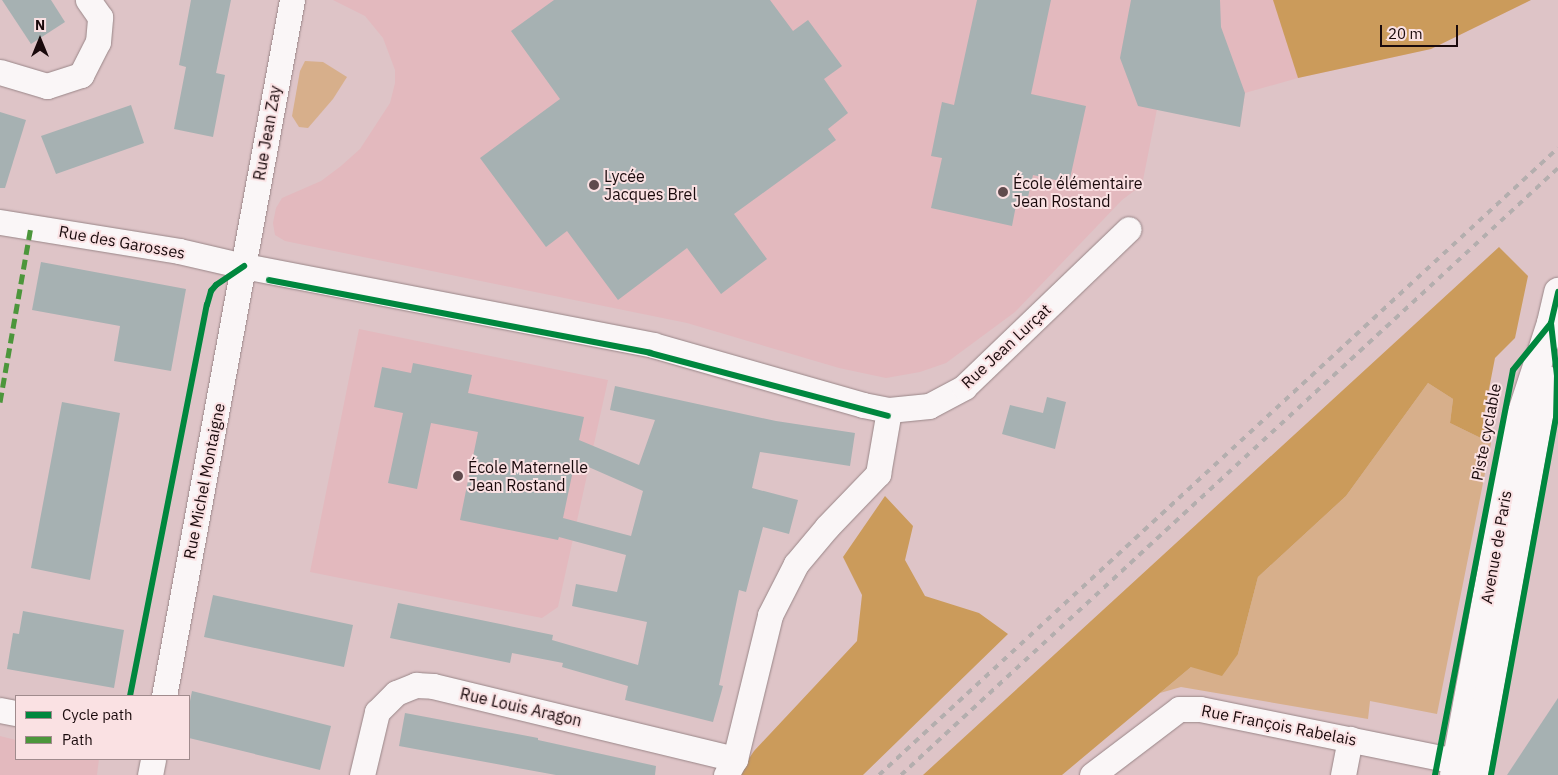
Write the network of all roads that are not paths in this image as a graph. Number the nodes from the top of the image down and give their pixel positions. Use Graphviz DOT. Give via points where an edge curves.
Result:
graph roads {
  1 [pos="88,0"];
  2 [pos="292,0"];
  3 [pos="0,72"];
  4 [pos="0,222"];
  5 [pos="1129,229"];
  6 [pos="244,266"];
  7 [pos="1558,292"];
  8 [pos="889,410"];
  9 [pos="164,695"];
  10 [pos="0,710"];
  11 [pos="15,713"];
  12 [pos="1350,739"];
  13 [pos="153,760"];
  14 [pos="731,767"];
  15 [pos="1461,770"];
  16 [pos="150,775"];
  17 [pos="362,775"];
  18 [pos="1092,775"];
  19 [pos="1343,775"];
  1 -- 3 [label="street" via="100,17 98,42 82,75 47,86"];
  2 -- 6 [label="street, Rue Jean Zay"];
  4 -- 6 [label="street, Rue des Garosses" via="178,251"];
  5 -- 8 [label="street, Rue Jean Lurçat" via="964,387 929,406"];
  6 -- 8 [label="street, Rue Jean Lurçat" via="653,345"];
  6 -- 9 [label="street, Rue Michel Montaigne"];
  7 -- 15 [label="main road, Avenue de Paris" via="1519,420"];
  8 -- 14 [label="street" via="878,474 796,564 770,615"];
  10 -- 11 [label="street"];
  12 -- 15 [label="street, Rue François Rabelais"];
  12 -- 18 [label="street, Rue François Rabelais" via="1200,709 1179,709"];
  12 -- 19 [label="street"];
  13 -- 16 [label="street"];
  14 -- 17 [label="street, Rue Louis Aragon" via="434,686 416,686 396,693 377,712"];
}
